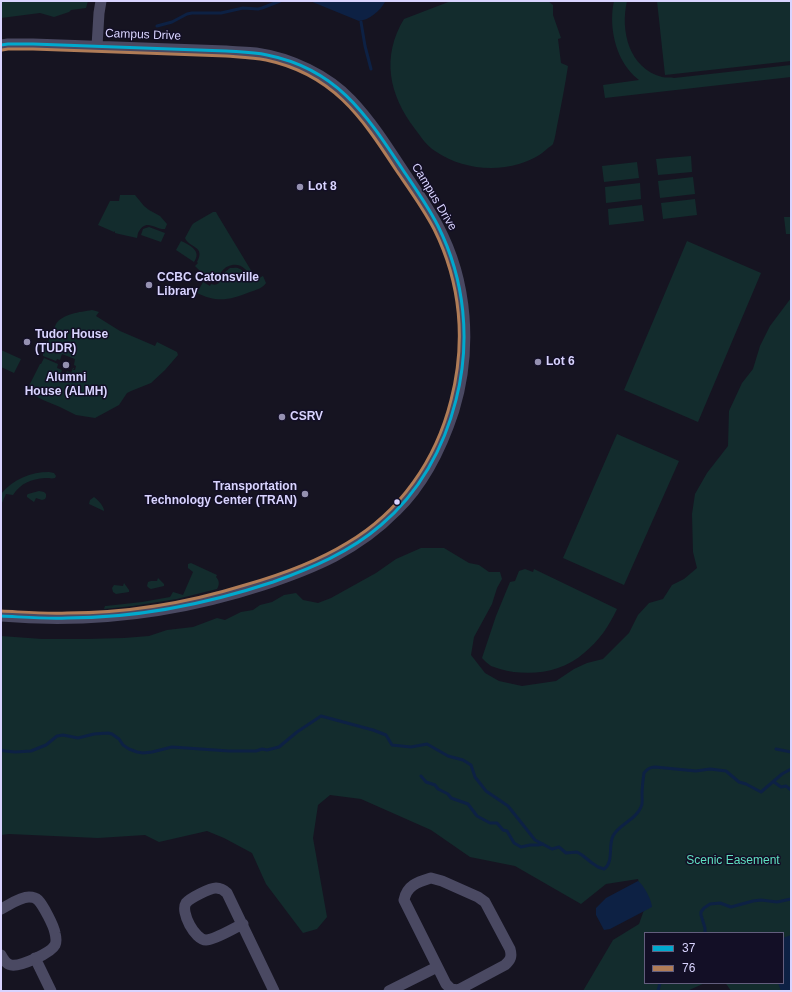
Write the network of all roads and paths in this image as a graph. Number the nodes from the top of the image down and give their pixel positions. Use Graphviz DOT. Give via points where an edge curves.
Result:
graph roads {
  1 [pos="101,1"];
  2 [pos="1,45"];
  3 [pos="97,46"];
  4 [pos="1,616"];
  5 [pos="1,909"];
  6 [pos="243,924"];
  7 [pos="1,955"];
  8 [pos="35,958"];
  9 [pos="437,967"];
  10 [pos="51,991"];
  11 [pos="274,991"];
  12 [pos="389,991"];
  1 -- 3 [label="street"];
  2 -- 3 [label="street, Campus Drive"];
  3 -- 4 [label="street, Campus Drive" via="258,54 286,60 310,70 350,98 422,200 439,228 453,259 464,309 464,366 448,428 422,480 391,516 362,540 338,555 304,571 246,590 166,610 94,618"];
  5 -- 8 [label="street" via="30,897 36,898 41,904 55,932 56,940 55,946"];
  6 -- 6 [label="street" via="205,940 194,933 184,909 190,899 212,888 223,889"];
  6 -- 11 [label="street"];
  7 -- 8 [label="street" via="7,964 12,966"];
  8 -- 10 [label="street"];
  9 -- 9 [label="street" via="404,900 408,889 431,878 485,902 512,954 505,965 458,990 449,988"];
  9 -- 12 [label="street"];
}
